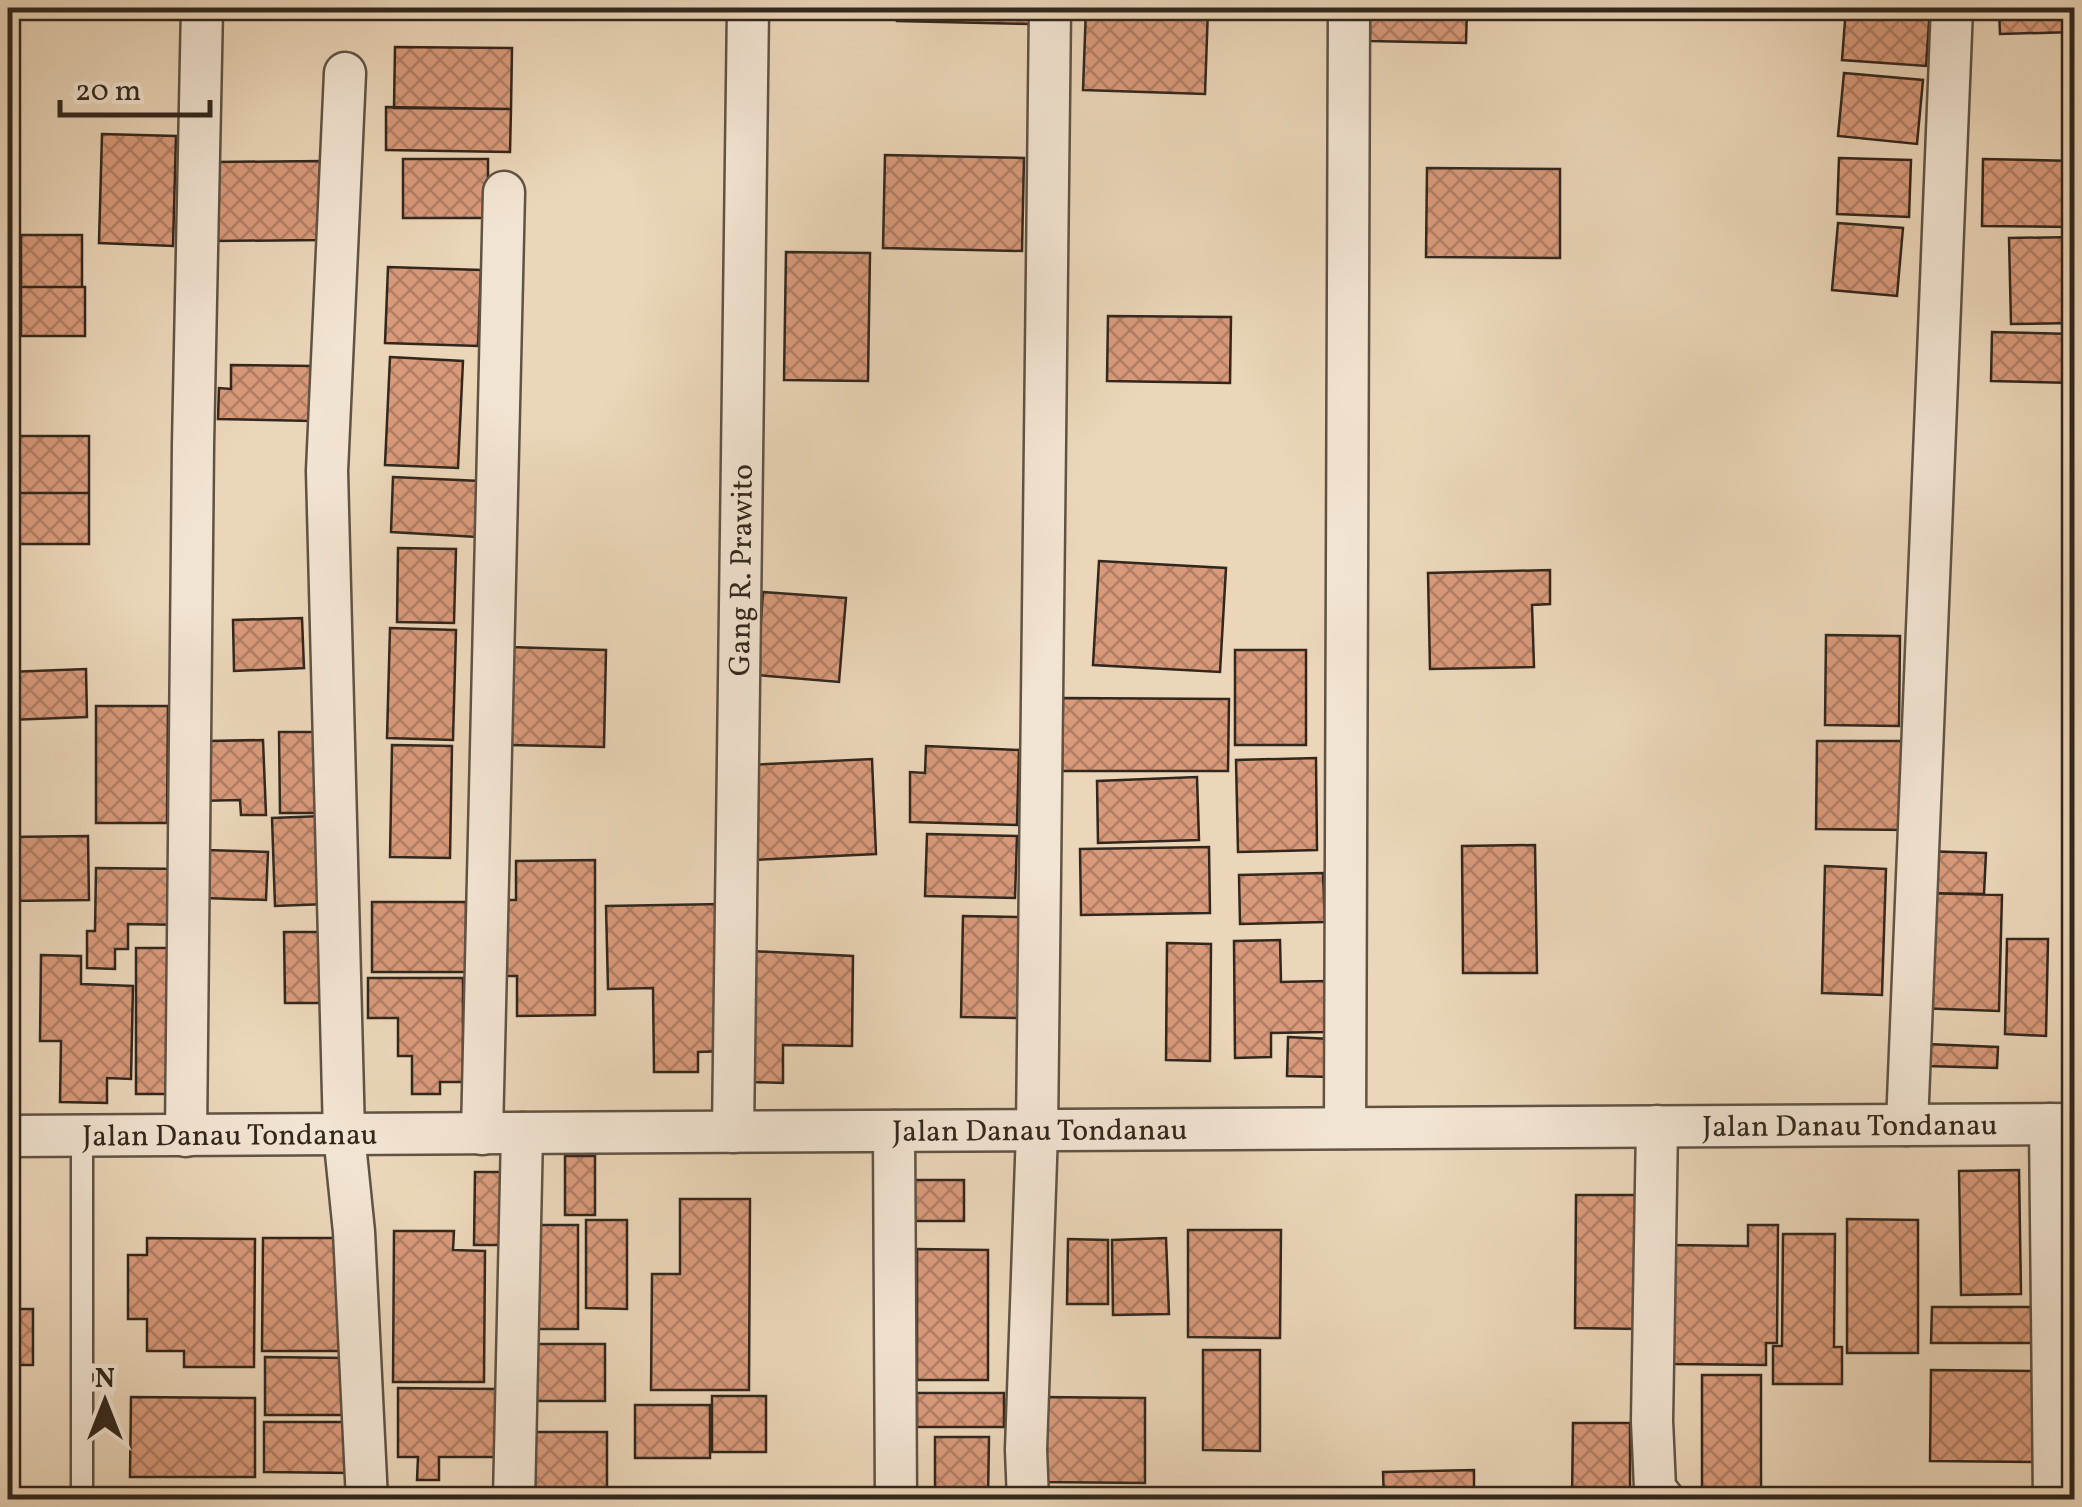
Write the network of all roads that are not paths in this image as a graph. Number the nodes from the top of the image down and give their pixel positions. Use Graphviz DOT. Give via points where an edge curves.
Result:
graph roads {
  1 [pos="202,8"];
  2 [pos="748,8"];
  3 [pos="1050,8"];
  4 [pos="1348,8"];
  5 [pos="1952,8"];
  6 [pos="345,73"];
  7 [pos="504,192"];
  8 [pos="2062,1124"];
  9 [pos="1907,1125"];
  10 [pos="1656,1126"];
  11 [pos="1345,1128"];
  12 [pos="894,1130"];
  13 [pos="1036,1130"];
  14 [pos="733,1132"];
  15 [pos="522,1133"];
  16 [pos="344,1134"];
  17 [pos="482,1134"];
  18 [pos="8,1136"];
  19 [pos="82,1136"];
  20 [pos="186,1136"];
  21 [pos="82,1500"];
  22 [pos="367,1500"];
  23 [pos="514,1500"];
  24 [pos="896,1500"];
  25 [pos="1028,1500"];
  26 [pos="1664,1500"];
  27 [pos="2054,1500"];
  1 -- 20 [label="street"];
  2 -- 14 [label="street, Gang R. Prawito"];
  3 -- 13 [label="street"];
  4 -- 11 [label="street"];
  5 -- 9 [label="street"];
  6 -- 16 [label="street" via="327,471"];
  7 -- 17 [label="street"];
  8 -- 9 [label="street, Jalan Danau Tondanau"];
  8 -- 27 [label="street"];
  9 -- 10 [label="street, Jalan Danau Tondanau"];
  10 -- 11 [label="street, Jalan Danau Tondanau"];
  10 -- 26 [label="street" via="1652,1421 1655,1488"];
  11 -- 13 [label="street, Jalan Danau Tondanau"];
  12 -- 13 [label="street, Jalan Danau Tondanau"];
  12 -- 14 [label="street, Jalan Danau Tondanau"];
  12 -- 24 [label="street"];
  13 -- 25 [label="street"];
  14 -- 15 [label="street, Jalan Danau Tondanau"];
  15 -- 17 [label="street, Jalan Danau Tondanau"];
  15 -- 23 [label="street"];
  16 -- 17 [label="street, Jalan Danau Tondanau"];
  16 -- 20 [label="street, Jalan Danau Tondanau"];
  16 -- 22 [label="street"];
  18 -- 19 [label="street, Jalan Danau Tondanau"];
  19 -- 20 [label="street, Jalan Danau Tondanau"];
  19 -- 21 [label="lane"];
}
